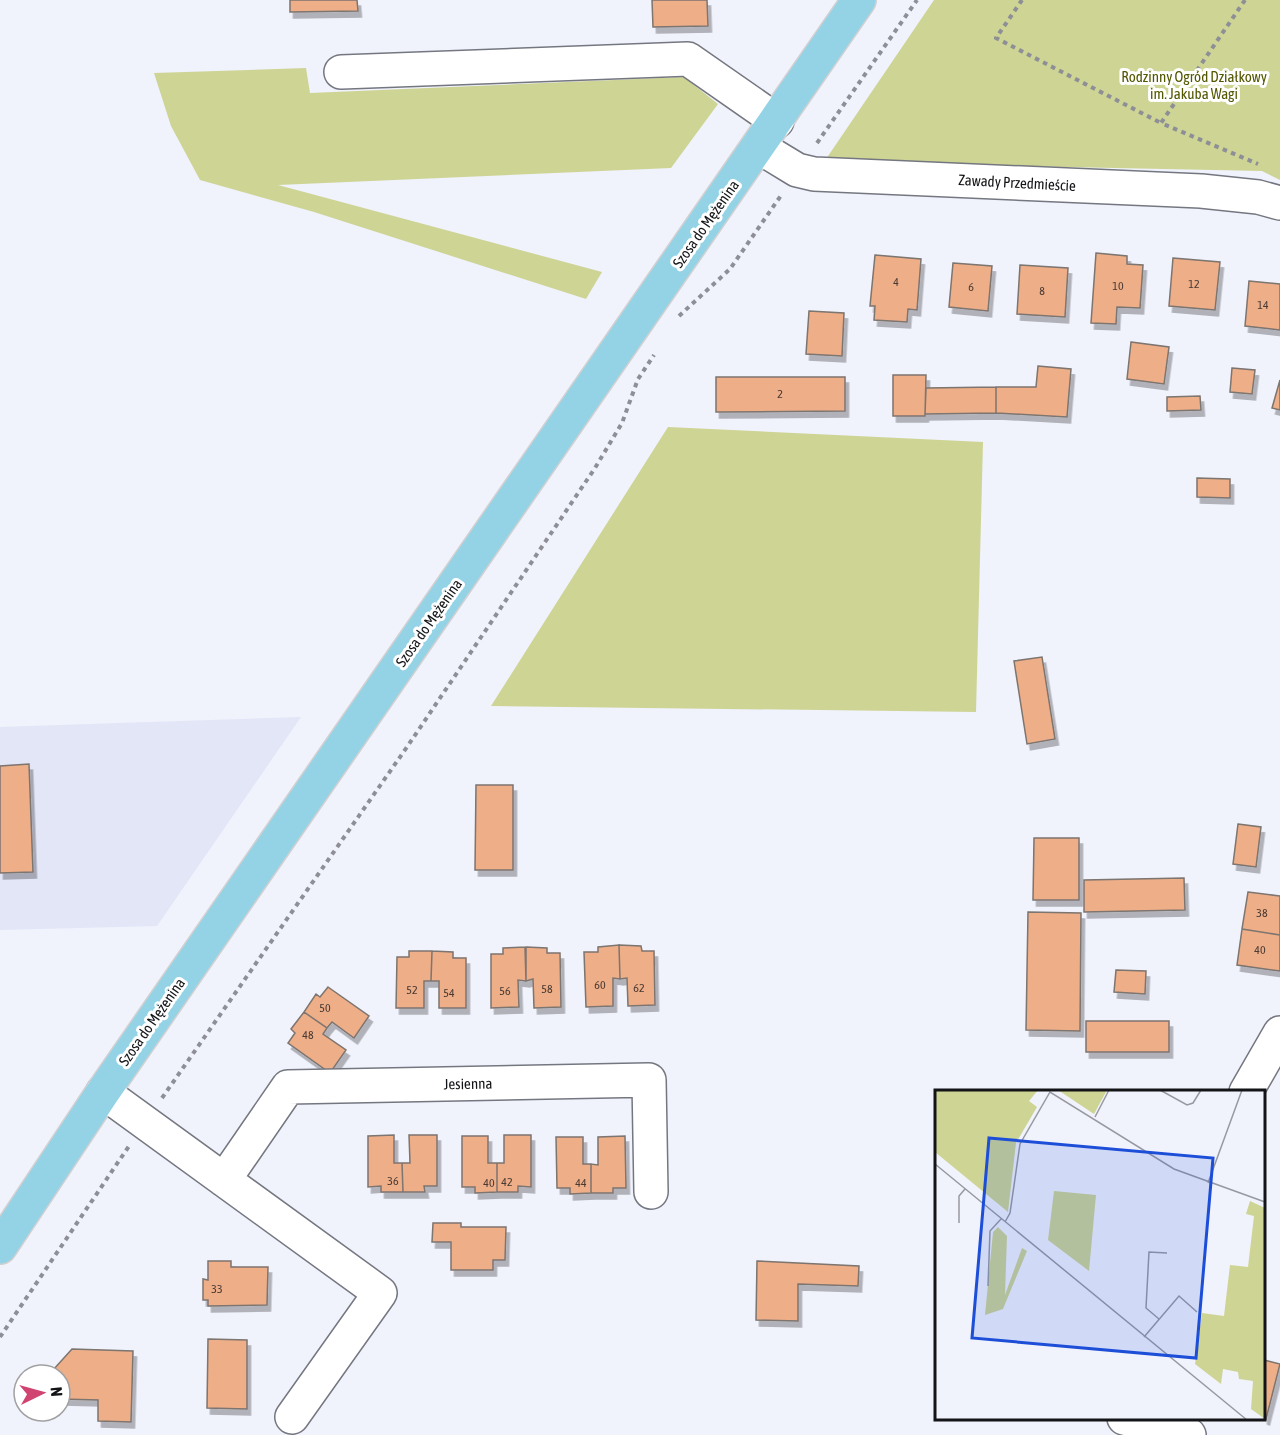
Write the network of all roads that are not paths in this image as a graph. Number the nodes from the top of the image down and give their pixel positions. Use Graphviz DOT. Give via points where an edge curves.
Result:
graph roads {
  1 [pos="859,0"];
  2 [pos="341,72"];
  3 [pos="768,134"];
  4 [pos="1280,203"];
  5 [pos="1280,1033"];
  6 [pos="1247,1090"];
  7 [pos="103,1092"];
  8 [pos="224,1180"];
  9 [pos="651,1192"];
  10 [pos="0,1247"];
  11 [pos="292,1417"];
  12 [pos="1116,1420"];
  13 [pos="1128,1420"];
  14 [pos="1112,1435"];
  15 [pos="1189,1435"];
  1 -- 3 [label="main road, Szosa do Mężenina"];
  2 -- 3 [label="street, Zawady Przedmieście" via="688,59"];
  3 -- 4 [label="street, Zawady Przedmieście" via="797,170 814,174 1212,192"];
  3 -- 7 [label="main road, Szosa do Mężenina"];
  5 -- 6 [label="street"];
  7 -- 8 [label="street"];
  7 -- 10 [label="main road, Szosa do Mężenina"];
  8 -- 9 [label="street, Jesienna" via="288,1087 649,1080"];
  8 -- 11 [label="street" via="380,1293"];
  12 -- 14 [label="street"];
  13 -- 15 [label="street"];
}
